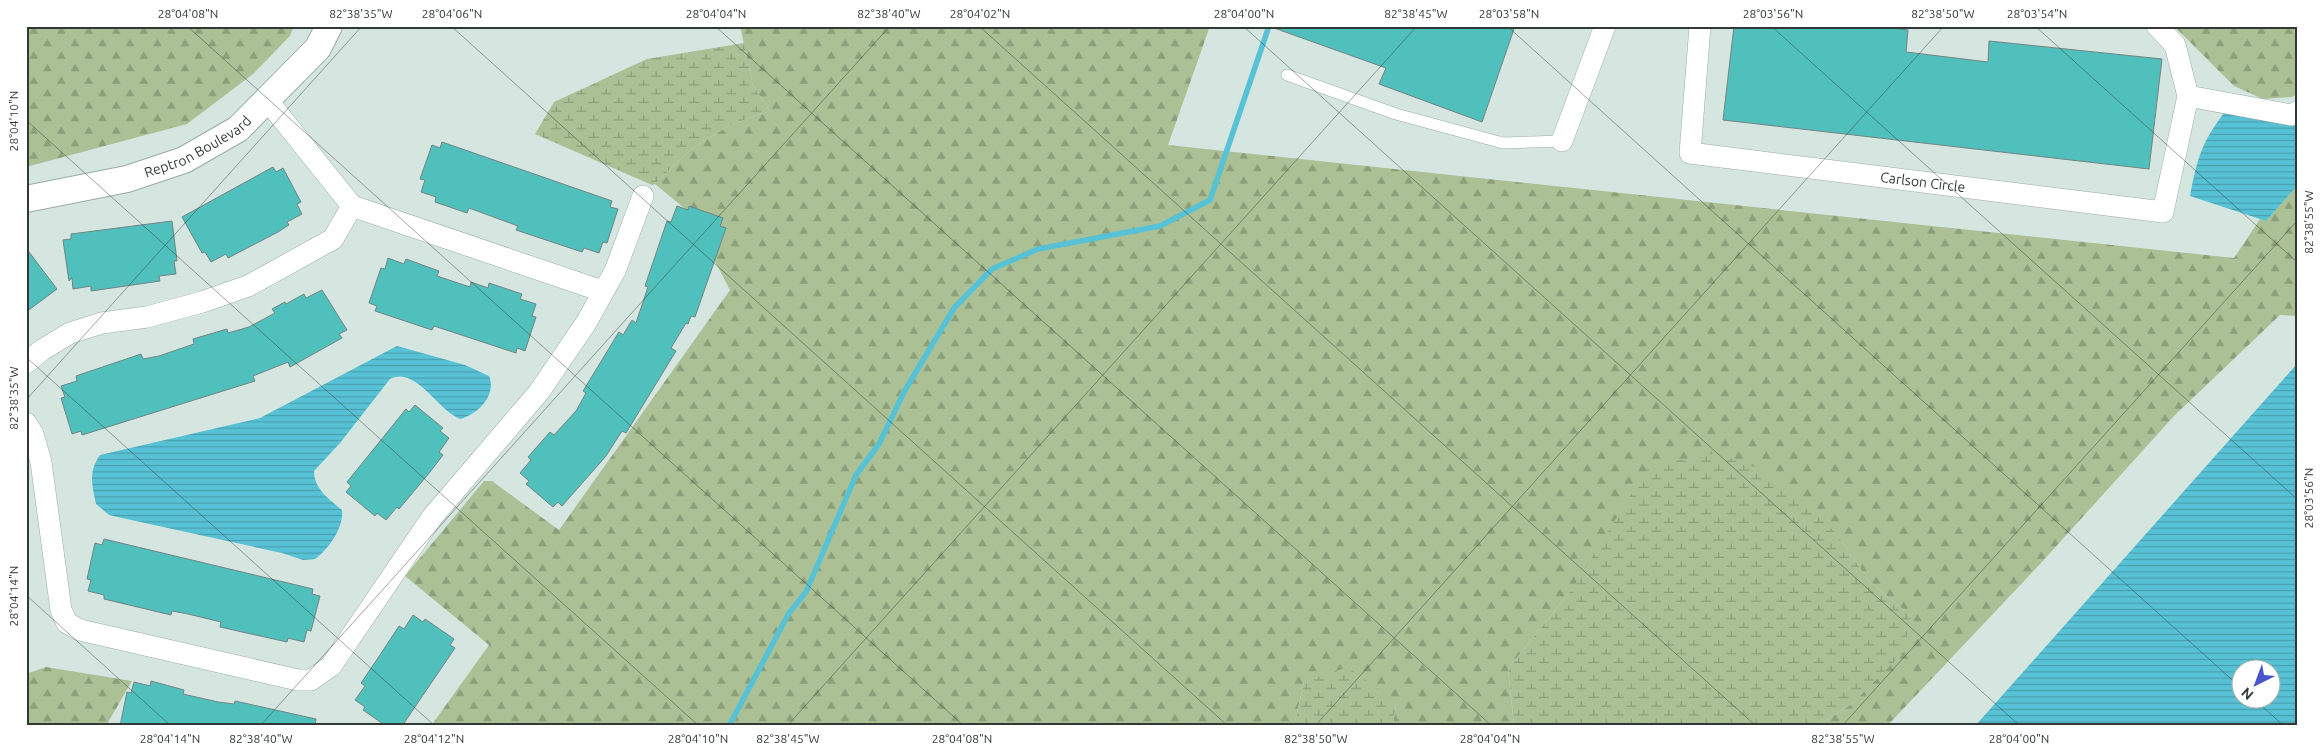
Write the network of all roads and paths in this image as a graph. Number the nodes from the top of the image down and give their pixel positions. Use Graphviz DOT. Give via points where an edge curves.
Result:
graph roads {
  1 [pos="329,26"];
  2 [pos="1605,26"];
  3 [pos="1700,26"];
  4 [pos="2158,26"];
  5 [pos="1287,75"];
  6 [pos="2188,96"];
  7 [pos="268,101"];
  8 [pos="2297,112"];
  9 [pos="1562,141"];
  10 [pos="643,196"];
  11 [pos="26,199"];
  12 [pos="352,206"];
  13 [pos="602,291"];
  14 [pos="26,363"];
  15 [pos="26,424"];
  1 -- 7 [label="street, Reptron Boulevard" via="318,48"];
  2 -- 9 [label="street"];
  3 -- 6 [label="street, Carlson Circle" via="1690,153 2163,212"];
  4 -- 6 [label="street, Carlson Circle" via="2175,45"];
  5 -- 9 [label="lane" via="1396,114 1503,142"];
  6 -- 8 [label="street" via="2291,115"];
  7 -- 11 [label="street, Reptron Boulevard" via="238,129 184,160 128,179"];
  7 -- 12 [label="street"];
  10 -- 13 [label="street" via="618,264"];
  12 -- 13 [label="street"];
  12 -- 14 [label="street" via="333,239 248,286 202,302 70,333"];
  13 -- 15 [label="street" via="586,322 539,392 433,516 330,666 311,680 298,680 89,632 67,623 60,610 41,462 33,434"];
}
